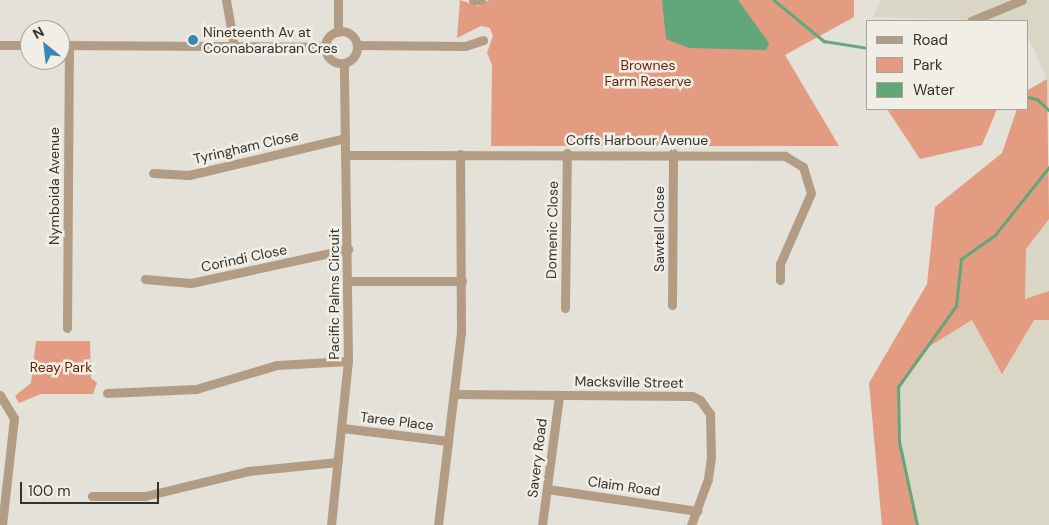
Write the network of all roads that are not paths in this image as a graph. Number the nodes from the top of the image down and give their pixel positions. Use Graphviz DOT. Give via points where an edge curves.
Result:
graph roads {
  1 [pos="226,0"];
  2 [pos="338,0"];
  3 [pos="473,0"];
  4 [pos="481,0"];
  5 [pos="1022,0"];
  6 [pos="973,20"];
  7 [pos="338,32"];
  8 [pos="483,40"];
  9 [pos="0,45"];
  10 [pos="20,45"];
  11 [pos="70,45"];
  12 [pos="357,45"];
  13 [pos="234,46"];
  14 [pos="325,46"];
  15 [pos="344,63"];
  16 [pos="64,70"];
  17 [pos="345,138"];
  18 [pos="567,153"];
  19 [pos="673,153"];
  20 [pos="460,154"];
  21 [pos="345,155"];
  22 [pos="153,173"];
  23 [pos="348,249"];
  24 [pos="145,279"];
  25 [pos="780,280"];
  26 [pos="350,281"];
  27 [pos="462,281"];
  28 [pos="672,305"];
  29 [pos="565,308"];
  30 [pos="67,328"];
  31 [pos="348,361"];
  32 [pos="107,393"];
  33 [pos="454,394"];
  34 [pos="0,395"];
  35 [pos="559,395"];
  36 [pos="342,428"];
  37 [pos="448,441"];
  38 [pos="338,462"];
  39 [pos="547,489"];
  40 [pos="92,496"];
  41 [pos="697,511"];
  42 [pos="2,525"];
  43 [pos="331,525"];
  44 [pos="438,525"];
  45 [pos="542,525"];
  46 [pos="691,525"];
  1 -- 13 [label="street"];
  2 -- 7 [label="street"];
  3 -- 4 [label="street"];
  5 -- 6 [label="street"];
  7 -- 12 [label="street" via="352,35"];
  7 -- 14 [label="street" via="329,37"];
  8 -- 12 [label="street" via="465,46"];
  9 -- 10 [label="street"];
  11 -- 13 [label="street"];
  12 -- 15 [label="street" via="355,56"];
  13 -- 14 [label="street"];
  14 -- 15 [label="street" via="331,59"];
  15 -- 17 [label="street, Pacific Palms Circuit"];
  16 -- 30 [label="street, Nymboida Avenue"];
  17 -- 21 [label="street, Pacific Palms Circuit"];
  17 -- 22 [label="street, Tyringham Close" via="189,175"];
  18 -- 19 [label="street, Coffs Harbour Avenue"];
  18 -- 20 [label="street, Coffs Harbour Avenue"];
  18 -- 29 [label="street, Domenic Close"];
  19 -- 25 [label="street, Coffs Harbour Avenue" via="785,156 803,167 811,193 780,264"];
  19 -- 28 [label="street, Sawtell Close"];
  20 -- 21 [label="street, Coffs Harbour Avenue"];
  20 -- 27 [label="street"];
  21 -- 23 [label="street, Pacific Palms Circuit"];
  23 -- 24 [label="street, Corindi Close" via="191,283"];
  23 -- 26 [label="street, Pacific Palms Circuit"];
  26 -- 27 [label="street"];
  26 -- 31 [label="street, Pacific Palms Circuit"];
  27 -- 33 [label="street"];
  31 -- 32 [label="street" via="277,365 196,388"];
  31 -- 36 [label="street, Pacific Palms Circuit"];
  33 -- 35 [label="street, Macksville Street"];
  33 -- 37 [label="street"];
  34 -- 42 [label="street" via="14,418"];
  35 -- 39 [label="street, Savery Road"];
  35 -- 41 [label="street, Macksville Street" via="692,396 700,400 710,414 711,457"];
  36 -- 37 [label="street, Taree Place"];
  36 -- 38 [label="street, Pacific Palms Circuit"];
  37 -- 44 [label="street"];
  38 -- 40 [label="street" via="248,470 145,496"];
  38 -- 43 [label="street, Pacific Palms Circuit"];
  39 -- 41 [label="street, Claim Road"];
  39 -- 45 [label="street, Savery Road"];
  41 -- 46 [label="street, Macksville Street"];
}
